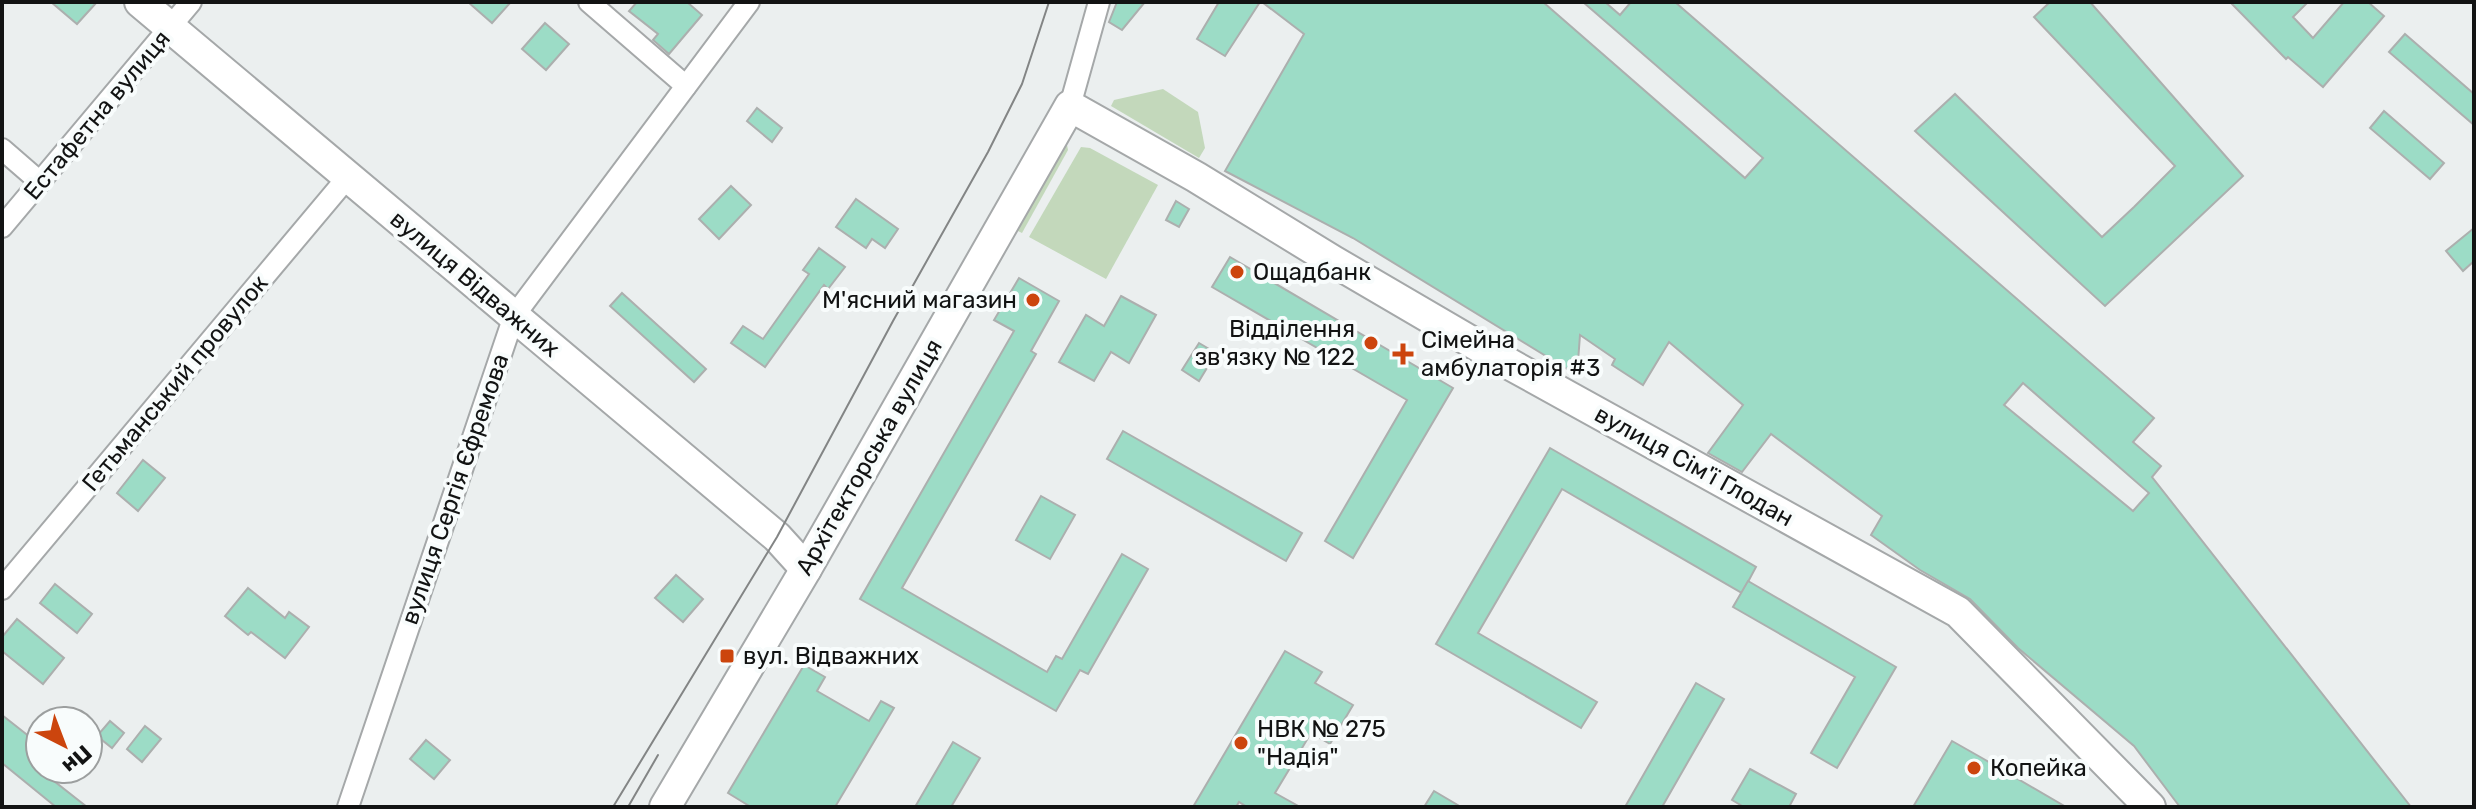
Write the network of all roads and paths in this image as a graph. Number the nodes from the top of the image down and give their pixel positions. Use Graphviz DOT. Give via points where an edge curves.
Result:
graph roads {
  1 [pos="140,2"];
  2 [pos="191,2"];
  3 [pos="589,2"];
  4 [pos="749,2"];
  5 [pos="1099,2"];
  6 [pos="171,28"];
  7 [pos="686,86"];
  8 [pos="1070,106"];
  9 [pos="2,149"];
  10 [pos="347,178"];
  11 [pos="40,182"];
  12 [pos="2,227"];
  13 [pos="514,316"];
  14 [pos="806,569"];
  15 [pos="2,589"];
  16 [pos="348,807"];
  17 [pos="665,807"];
  18 [pos="2150,807"];
  1 -- 6 [label="street, вулиця Відважних"];
  2 -- 6 [label="street, Естафетна вулиця"];
  3 -- 7 [label="street"];
  4 -- 7 [label="street, вулиця Сергія Єфремова"];
  5 -- 8 [label="street"];
  6 -- 10 [label="street, вулиця Відважних"];
  6 -- 11 [label="street, Естафетна вулиця"];
  7 -- 13 [label="street, вулиця Сергія Єфремова"];
  8 -- 14 [label="street, Архітекторська вулиця"];
  8 -- 18 [label="street, вулиця Сім'ї Глодан" via="1504,361 1958,612"];
  9 -- 11 [label="street"];
  10 -- 13 [label="street, вулиця Відважних"];
  10 -- 15 [label="street, Гетьманський провулок"];
  11 -- 12 [label="street, Естафетна вулиця"];
  13 -- 14 [label="street, вулиця Відважних" via="777,537"];
  13 -- 16 [label="street, вулиця Сергія Єфремова"];
  14 -- 17 [label="street, Архітекторська вулиця"];
}
